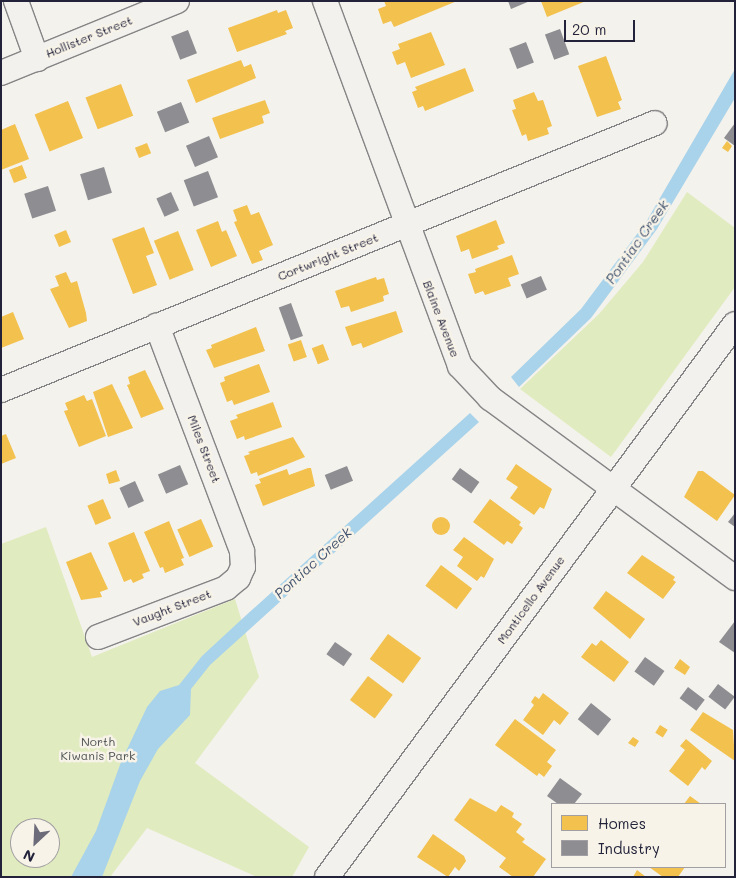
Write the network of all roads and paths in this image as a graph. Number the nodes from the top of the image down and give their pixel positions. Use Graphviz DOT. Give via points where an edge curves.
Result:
graph roads {
  1 [pos="16,1"];
  2 [pos="178,1"];
  3 [pos="325,1"];
  4 [pos="37,59"];
  5 [pos="1,73"];
  6 [pos="655,123"];
  7 [pos="407,226"];
  8 [pos="735,324"];
  9 [pos="157,326"];
  10 [pos="1,390"];
  11 [pos="613,488"];
  12 [pos="241,572"];
  13 [pos="735,578"];
  14 [pos="98,637"];
  15 [pos="327,877"];
  1 -- 4 [label="street"];
  2 -- 4 [label="street, Hollister Street"];
  3 -- 7 [label="street, Blaine Avenue"];
  4 -- 5 [label="street, Hollister Street"];
  6 -- 7 [label="street, Cortwright Street"];
  7 -- 9 [label="street, Cortwright Street"];
  7 -- 11 [label="street, Blaine Avenue" via="452,350 469,379"];
  8 -- 11 [label="street, Monticello Avenue"];
  9 -- 10 [label="street, Cortwright Street"];
  9 -- 12 [label="street, Miles Street" via="242,551"];
  11 -- 13 [label="street, Blaine Avenue"];
  11 -- 15 [label="street, Monticello Avenue"];
  12 -- 14 [label="street, Vaught Street" via="226,588"];
}
